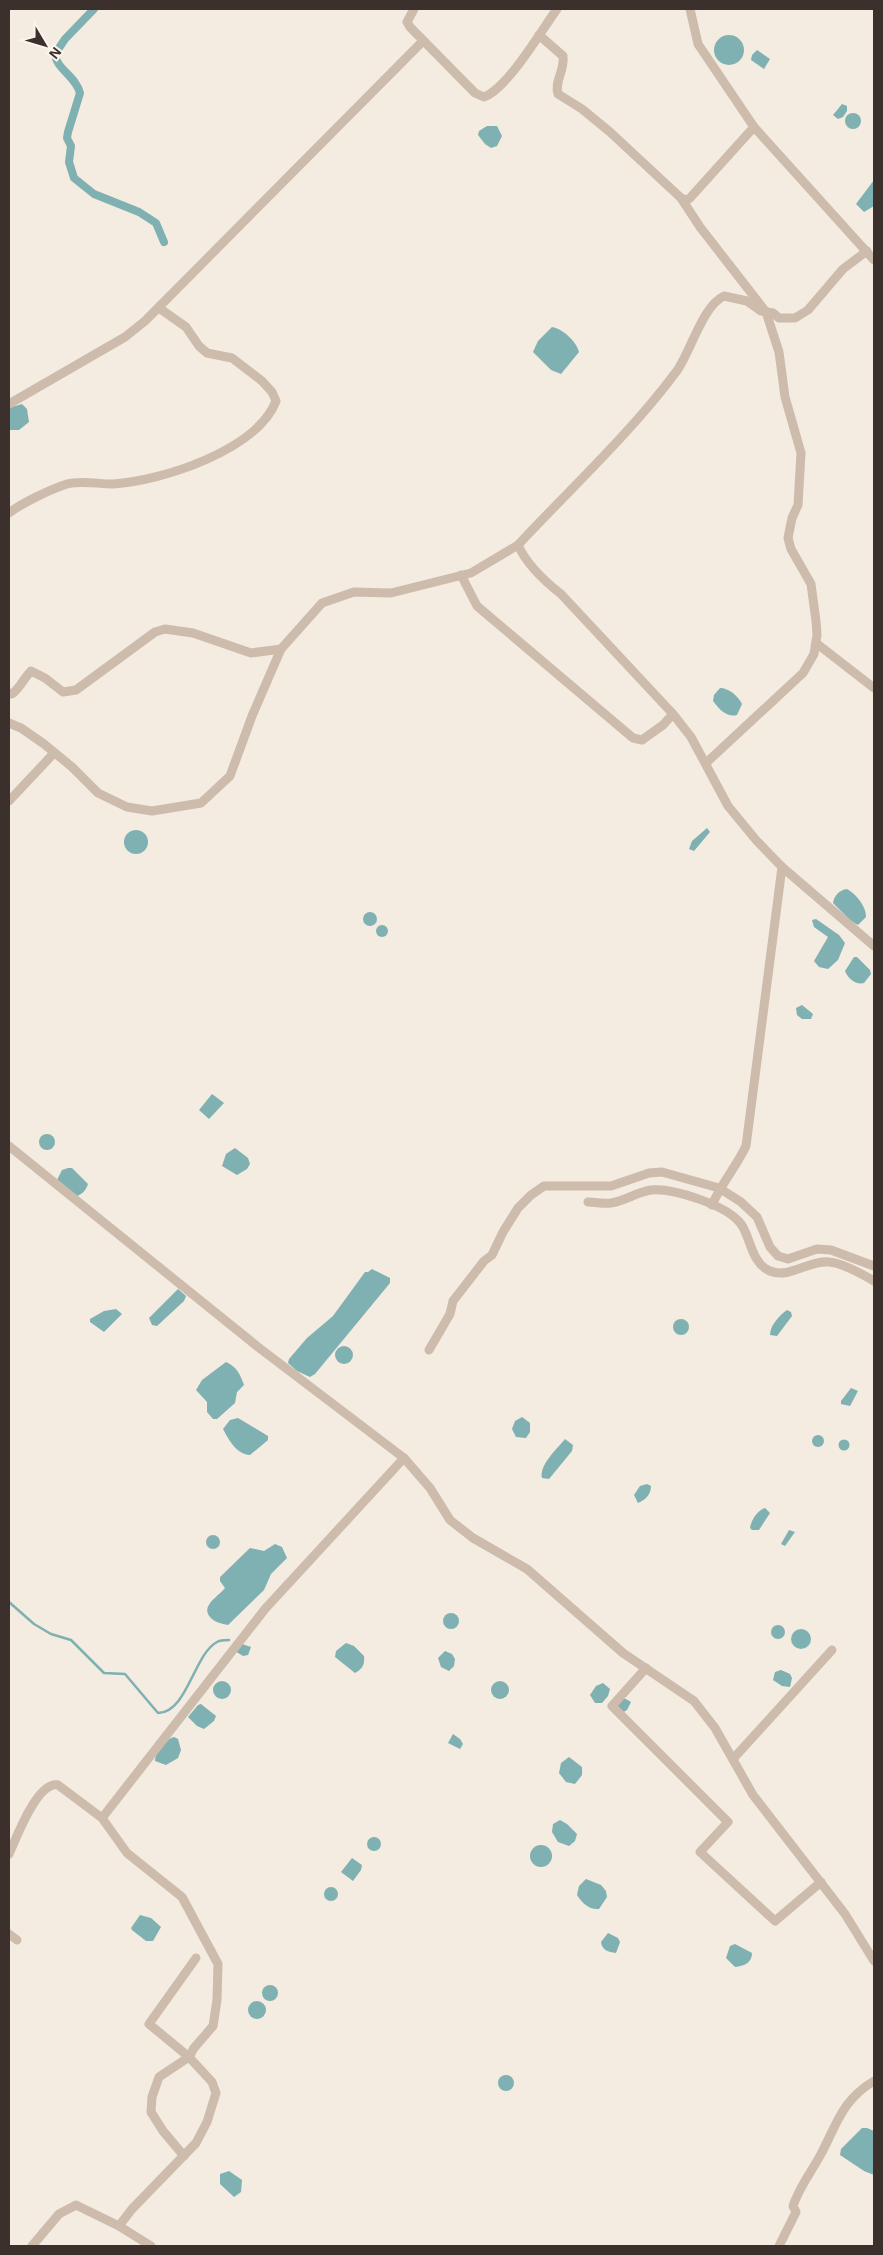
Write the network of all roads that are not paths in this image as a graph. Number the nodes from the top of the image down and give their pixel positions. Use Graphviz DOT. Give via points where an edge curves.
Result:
graph roads {
  1 [pos="414,9"];
  2 [pos="557,9"];
  3 [pos="690,9"];
  4 [pos="538,35"];
  5 [pos="423,41"];
  6 [pos="754,127"];
  7 [pos="681,198"];
  8 [pos="866,251"];
  9 [pos="874,260"];
  10 [pos="159,308"];
  11 [pos="766,312"];
  12 [pos="9,404"];
  13 [pos="9,513"];
  14 [pos="518,544"];
  15 [pos="461,575"];
  16 [pos="816,643"];
  17 [pos="281,649"];
  18 [pos="874,688"];
  19 [pos="9,693"];
  20 [pos="673,714"];
  21 [pos="9,724"];
  22 [pos="54,753"];
  23 [pos="706,763"];
  24 [pos="9,801"];
  25 [pos="782,867"];
  26 [pos="874,946"];
  27 [pos="9,1146"];
  28 [pos="719,1188"];
  29 [pos="588,1202"];
  30 [pos="712,1205"];
  31 [pos="874,1266"];
  32 [pos="874,1281"];
  33 [pos="429,1350"];
  34 [pos="404,1458"];
  35 [pos="832,1650"];
  36 [pos="646,1668"];
  37 [pos="733,1759"];
  38 [pos="102,1818"];
  39 [pos="9,1854"];
  40 [pos="821,1882"];
  41 [pos="9,1934"];
  42 [pos="17,1940"];
  43 [pos="196,1958"];
  44 [pos="874,1961"];
  45 [pos="189,2057"];
  46 [pos="874,2081"];
  47 [pos="184,2156"];
  48 [pos="119,2226"];
  49 [pos="146,2245"];
  50 [pos="32,2246"];
  51 [pos="779,2246"];
  1 -- 5 [label="street" via="407,22"];
  2 -- 4 [label="street"];
  3 -- 6 [label="street" via="698,44"];
  4 -- 5 [label="street" via="509,77 484,97 475,93"];
  4 -- 7 [label="street" via="563,56 565,65 557,84 558,94 610,132"];
  5 -- 10 [label="street"];
  6 -- 7 [label="street" via="690,198"];
  6 -- 8 [label="street"];
  7 -- 11 [label="street"];
  8 -- 9 [label="street"];
  8 -- 11 [label="street" via="843,269 808,310 795,318 780,318"];
  10 -- 12 [label="street" via="125,337"];
  10 -- 13 [label="street" via="186,327 207,353 232,358 262,381 276,401 267,417 251,434 204,461 174,472 114,484 67,484"];
  11 -- 14 [label="street" via="761,312 747,301 724,296 716,300 678,370 649,406"];
  11 -- 16 [label="street" via="779,352 785,397 800,453 798,504 788,538 811,584"];
  14 -- 15 [label="street" via="471,573"];
  14 -- 20 [label="street" via="523,557 544,581 561,594"];
  15 -- 17 [label="street" via="391,593 354,592 322,603"];
  15 -- 20 [label="street" via="477,606 633,738 642,740"];
  16 -- 18 [label="street"];
  16 -- 23 [label="street" via="810,664 803,673"];
  17 -- 19 [label="street" via="250,653 193,633 165,629 155,632 76,690 63,692 31,671 18,689"];
  17 -- 22 [label="street" via="230,776 201,803 152,811 127,807 98,794"];
  20 -- 23 [label="street"];
  21 -- 22 [label="street" via="21,728"];
  22 -- 24 [label="street"];
  23 -- 25 [label="street" via="728,806"];
  25 -- 26 [label="street"];
  25 -- 28 [label="street" via="746,1146 737,1166"];
  27 -- 34 [label="street" via="258,1347"];
  28 -- 30 [label="street"];
  28 -- 31 [label="street" via="757,1217 770,1247 778,1256 788,1260 817,1249 831,1250"];
  28 -- 33 [label="street" via="662,1172 611,1186 544,1186 518,1208 492,1255 454,1301"];
  29 -- 30 [label="street" via="612,1203 648,1190 665,1190"];
  30 -- 32 [label="street" via="731,1213 742,1224 757,1260 768,1270 778,1273 829,1262"];
  34 -- 36 [label="street" via="430,1488 450,1520 473,1538 527,1569 623,1653"];
  34 -- 38 [label="street" via="265,1609"];
  35 -- 37 [label="street"];
  36 -- 37 [label="street" via="694,1701"];
  36 -- 40 [label="street" via="612,1706 728,1822 700,1852 774,1921"];
  37 -- 40 [label="street" via="753,1795"];
  38 -- 39 [label="street" via="52,1784 29,1810"];
  38 -- 45 [label="street" via="127,1853 182,1897 218,1964 213,2026"];
  40 -- 44 [label="street"];
  41 -- 42 [label="street"];
  43 -- 45 [label="street" via="149,2024"];
  45 -- 47 [label="street" via="212,2082 216,2093 207,2122 196,2143"];
  45 -- 47 [label="street" via="159,2077 151,2112"];
  46 -- 51 [label="street" via="844,2107 836,2120 796,2197 793,2206 796,2212"];
  47 -- 48 [label="street"];
  48 -- 49 [label="street"];
  48 -- 50 [label="street" via="76,2205 59,2214"];
}
